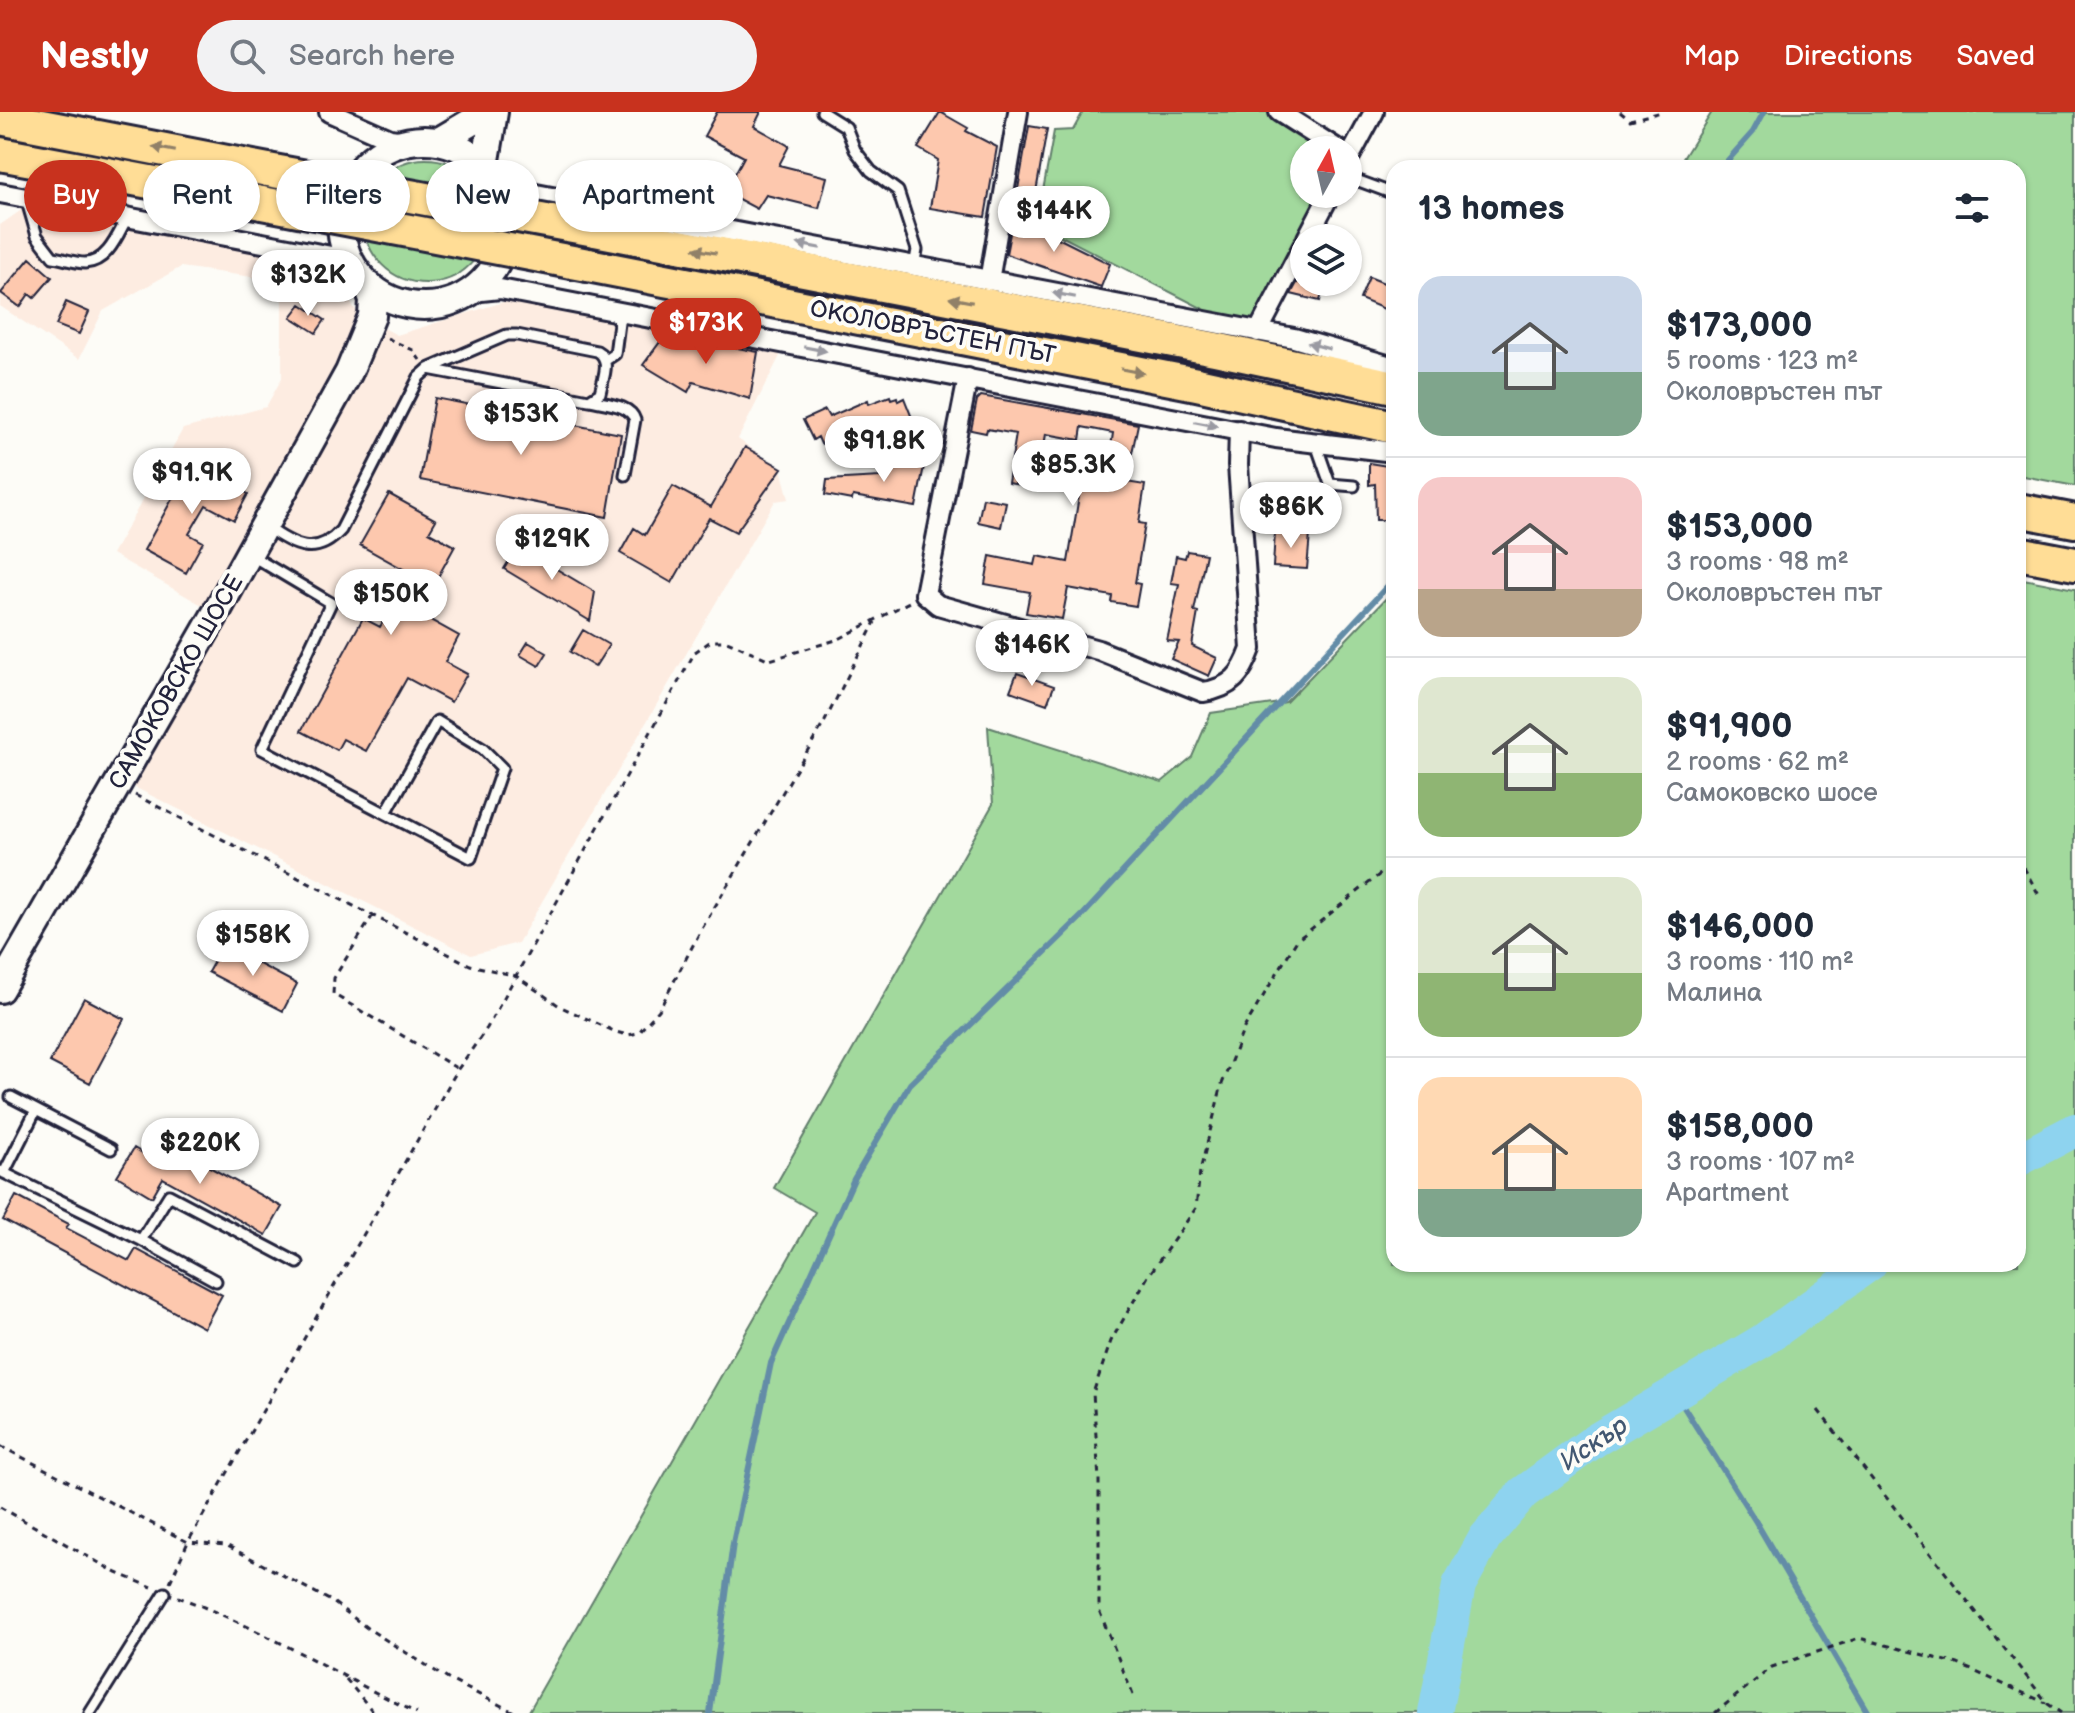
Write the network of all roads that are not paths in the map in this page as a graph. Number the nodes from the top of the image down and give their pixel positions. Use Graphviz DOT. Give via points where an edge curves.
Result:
graph roads {
  1 [pos="329,112"];
  2 [pos="491,112"];
  3 [pos="822,112"];
  4 [pos="1018,112"];
  5 [pos="1374,112"];
  6 [pos="1289,115"];
  7 [pos="0,118"];
  8 [pos="1318,136"];
  9 [pos="1359,136"];
  10 [pos="405,141"];
  11 [pos="439,141"];
  12 [pos="0,154"];
  13 [pos="475,160"];
  14 [pos="489,160"];
  15 [pos="1362,182"];
  16 [pos="1386,191"];
  17 [pos="0,193"];
  18 [pos="539,195"];
  19 [pos="24,198"];
  20 [pos="127,218"];
  21 [pos="36,232"];
  22 [pos="119,232"];
  23 [pos="507,232"];
  24 [pos="914,266"];
  25 [pos="1290,271"];
  26 [pos="360,276"];
  27 [pos="989,281"];
  28 [pos="472,292"];
  29 [pos="422,307"];
  30 [pos="613,310"];
  31 [pos="1258,332"];
  32 [pos="606,360"];
  33 [pos="1386,365"];
  34 [pos="428,369"];
  35 [pos="349,372"];
  36 [pos="968,378"];
  37 [pos="1386,385"];
  38 [pos="589,400"];
  39 [pos="1386,425"];
  40 [pos="1239,430"];
  41 [pos="1314,442"];
  42 [pos="1386,451"];
  43 [pos="625,475"];
  44 [pos="1354,486"];
  45 [pos="2026,512"];
  46 [pos="2075,521"];
  47 [pos="265,525"];
  48 [pos="249,554"];
  49 [pos="2026,555"];
  50 [pos="2075,564"];
  51 [pos="386,813"];
  52 [pos="0,989"];
  53 [pos="11,1097"];
  54 [pos="36,1110"];
  55 [pos="111,1149"];
  56 [pos="2,1172"];
  57 [pos="141,1240"];
  58 [pos="298,1263"];
  59 [pos="216,1281"];
  60 [pos="165,1593"];
  61 [pos="90,1713"];
  1 -- 10 [label="street"];
  2 -- 11 [label="main road"];
  2 -- 14 [label="main road"];
  3 -- 24 [label="lane" via="846,127 871,171 898,191 917,250"];
  4 -- 27 [label="street"];
  5 -- 9 [label="street"];
  6 -- 8 [label="street"];
  37 -- 7 [label="highway, ОКОЛОВРЪСТЕН ПЪТ, one-way, bridge"];
  10 -- 11 [label="main road"];
  10 -- 26 [label="main road" via="377,154 350,185 340,221 347,254"];
  11 -- 13 [label="main road" via="455,145"];
  12 -- 39 [label="highway, ОКОЛОВРЪСТЕН ПЪТ, one-way, bridge" via="1197,384"];
  15 -- 16 [label="lane"];
  17 -- 19 [label="street"];
  24 -- 18 [label="street, one-way"];
  20 -- 26 [label="street" via="331,256"];
  21 -- 22 [label="lane" via="53,257 86,263 111,247"];
  23 -- 28 [label="main road" via="492,272"];
  24 -- 27 [label="street"];
  25 -- 31 [label="street"];
  26 -- 29 [label="main road" via="385,299"];
  26 -- 35 [label="main road" via="373,300 372,316"];
  31 -- 27 [label="street, one-way"];
  28 -- 29 [label="main road" via="446,304"];
  28 -- 30 [label="street, ОКОЛОВРЪСТЕН ПЪТ" via="500,289"];
  29 -- 35 [label="main road" via="402,314"];
  30 -- 32 [label="lane" via="619,327 615,354"];
  30 -- 36 [label="street, ОКОЛОВРЪСТЕН ПЪТ, one-way"];
  33 -- 31 [label="street, one-way"];
  32 -- 34 [label="lane" via="597,351 507,335"];
  32 -- 38 [label="lane" via="600,393"];
  34 -- 38 [label="lane"];
  34 -- 47 [label="lane" via="334,538 300,547"];
  35 -- 47 [label="main road, САМОКОВСКО ШОСЕ"];
  36 -- 40 [label="street, ОКОЛОВРЪСТЕН ПЪТ, one-way"];
  36 -- 40 [label="street" via="925,594 938,605 1098,650 1203,692 1232,683 1251,649"];
  38 -- 43 [label="lane" via="634,414"];
  40 -- 41 [label="street, ОКОЛОВРЪСТЕН ПЪТ"];
  41 -- 42 [label="street, ОКОЛОВРЪСТЕН ПЪТ"];
  41 -- 44 [label="lane" via="1330,484"];
  45 -- 46 [label="highway"];
  47 -- 48 [label="main road, САМОКОВСКО ШОСЕ"];
  48 -- 51 [label="lane" via="331,603 262,749"];
  48 -- 52 [label="main road, САМОКОВСКО ШОСЕ"];
  49 -- 50 [label="highway"];
  51 -- 51 [label="lane" via="471,858 502,768 483,749 437,721"];
  53 -- 54 [label="lane"];
  54 -- 55 [label="lane"];
  54 -- 56 [label="lane"];
  56 -- 57 [label="lane"];
  57 -- 58 [label="lane" via="169,1195"];
  57 -- 59 [label="lane"];
  60 -- 61 [label="lane"];
}
